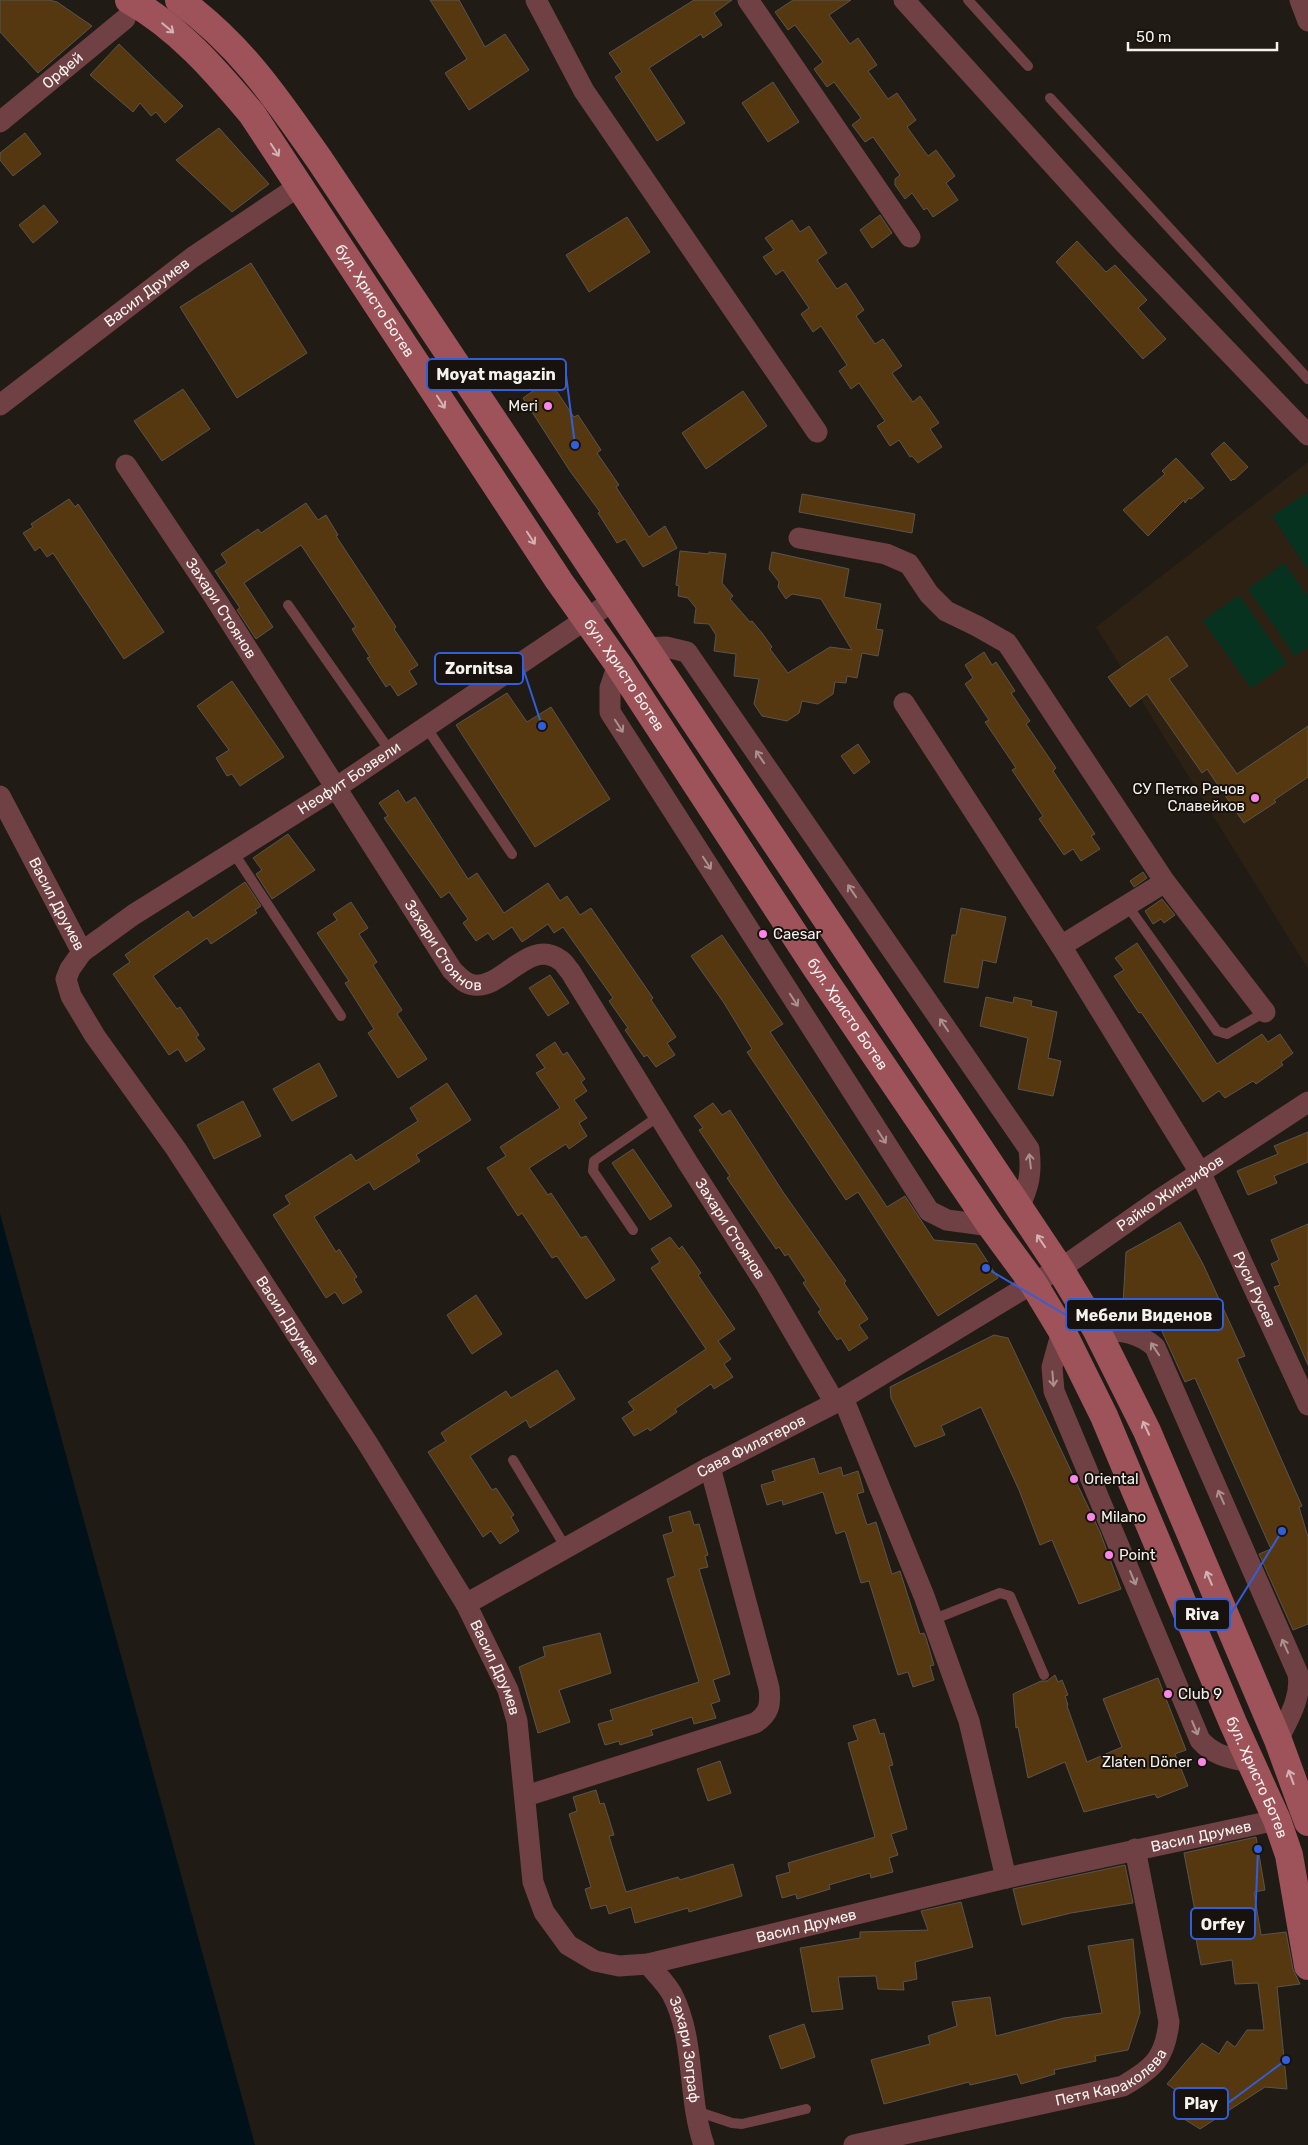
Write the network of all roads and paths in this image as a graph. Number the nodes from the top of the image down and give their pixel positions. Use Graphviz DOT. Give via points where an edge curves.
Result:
graph roads {
  1 [pos="179,0"];
  2 [pos="536,0"];
  3 [pos="748,0"];
  4 [pos="904,0"];
  5 [pos="968,0"];
  6 [pos="1300,0"];
  7 [pos="127,10"];
  8 [pos="1308,20"];
  9 [pos="1028,66"];
  10 [pos="1050,98"];
  11 [pos="0,122"];
  12 [pos="299,186"];
  13 [pos="910,237"];
  14 [pos="1308,379"];
  15 [pos="0,405"];
  16 [pos="818,432"];
  17 [pos="1308,435"];
  18 [pos="126,465"];
  19 [pos="799,538"];
  20 [pos="613,601"];
  21 [pos="288,605"];
  22 [pos="585,618"];
  23 [pos="645,648"];
  24 [pos="618,664"];
  25 [pos="904,703"];
  26 [pos="426,726"];
  27 [pos="390,751"];
  28 [pos="337,787"];
  29 [pos="0,796"];
  30 [pos="233,852"];
  31 [pos="512,854"];
  32 [pos="1165,882"];
  33 [pos="1127,905"];
  34 [pos="1061,946"];
  35 [pos="82,952"];
  36 [pos="1264,1012"];
  37 [pos="341,1016"];
  38 [pos="1308,1102"];
  39 [pos="659,1116"];
  40 [pos="1201,1174"];
  41 [pos="1019,1208"];
  42 [pos="991,1226"];
  43 [pos="634,1230"];
  44 [pos="1060,1268"];
  45 [pos="1033,1283"];
  46 [pos="1096,1329"];
  47 [pos="1062,1331"];
  48 [pos="839,1400"];
  49 [pos="1308,1404"];
  50 [pos="513,1460"];
  51 [pos="710,1467"];
  52 [pos="566,1548"];
  53 [pos="466,1604"];
  54 [pos="932,1620"];
  55 [pos="1044,1675"];
  56 [pos="1304,1682"];
  57 [pos="1278,1740"];
  58 [pos="1250,1762"];
  59 [pos="526,1796"];
  60 [pos="1277,1820"];
  61 [pos="1308,1822"];
  62 [pos="1136,1849"];
  63 [pos="1006,1878"];
  64 [pos="648,1964"];
  65 [pos="1308,1966"];
  66 [pos="806,2108"];
  67 [pos="696,2110"];
  68 [pos="704,2145"];
  69 [pos="854,2145"];
  1 -- 20 [label="main road, бул. Христо Ботев" via="207,20 269,88 327,170"];
  2 -- 16 [label="street" via="584,91"];
  3 -- 13 [label="street"];
  4 -- 17 [label="street" via="1123,242"];
  5 -- 9 [label="lane"];
  6 -- 8 [label="street"];
  7 -- 11 [label="street, Орфей"];
  7 -- 12 [label="main road, бул. Христо Ботев, one-way" via="144,8 207,60 252,114"];
  10 -- 14 [label="lane"];
  12 -- 15 [label="street, Васил Друмев" via="193,257"];
  12 -- 22 [label="main road, бул. Христо Ботев, one-way"];
  18 -- 28 [label="street, Захари Стоянов"];
  19 -- 32 [label="street" via="886,554 909,564 929,594 946,611 1006,643"];
  20 -- 22 [label="street, Неофит Бозвели"];
  20 -- 23 [label="main road, бул. Христо Ботев"];
  21 -- 27 [label="lane"];
  22 -- 24 [label="main road, бул. Христо Ботев"];
  22 -- 26 [label="street, Неофит Бозвели"];
  23 -- 41 [label="main road, бул. Христо Ботев"];
  41 -- 23 [label="street, one-way" via="1031,1170 1028,1149 687,652 666,647"];
  24 -- 42 [label="main road, бул. Христо Ботев" via="815,966"];
  24 -- 42 [label="street, one-way" via="610,688 610,712 929,1210 947,1220"];
  25 -- 34 [label="street, Руси Русев"];
  26 -- 27 [label="street, Неофит Бозвели"];
  26 -- 31 [label="lane"];
  27 -- 28 [label="street, Неофит Бозвели"];
  28 -- 30 [label="street, Неофит Бозвели"];
  28 -- 39 [label="street, Захари Стоянов" via="462,981 474,986 487,983 535,955 546,954 559,959 570,971"];
  29 -- 35 [label="street, Васил Друмев"];
  30 -- 35 [label="street, Неофит Бозвели" via="133,915"];
  30 -- 37 [label="lane"];
  32 -- 33 [label="street"];
  32 -- 36 [label="street"];
  33 -- 34 [label="street"];
  33 -- 36 [label="lane" via="1217,1031 1227,1034"];
  34 -- 40 [label="street, Руси Русев"];
  35 -- 53 [label="street, Васил Друмев" via="66,979 71,996 95,1036 176,1149 363,1436"];
  38 -- 40 [label="street, Райко Жинзифов"];
  39 -- 43 [label="lane" via="594,1161 593,1171"];
  39 -- 48 [label="street, Захари Стоянов"];
  40 -- 44 [label="street, Райко Жинзифов" via="1157,1200"];
  40 -- 49 [label="street, Руси Русев"];
  44 -- 41 [label="main road, бул. Христо Ботев, one-way"];
  42 -- 45 [label="main road, бул. Христо Ботев"];
  44 -- 45 [label="street, Райко Жинзифов"];
  44 -- 46 [label="main road, бул. Христо Ботев"];
  45 -- 47 [label="main road, бул. Христо Ботев"];
  45 -- 48 [label="street, Сава Филатеров"];
  56 -- 46 [label="street, one-way" via="1155,1347 1145,1338 1130,1332"];
  57 -- 46 [label="main road, бул. Христо Ботев, one-way" via="1147,1431"];
  47 -- 58 [label="main road, бул. Христо Ботев" via="1104,1416"];
  47 -- 58 [label="street, one-way" via="1052,1367 1054,1391 1200,1740 1217,1755"];
  48 -- 51 [label="street, Сава Филатеров"];
  48 -- 54 [label="street, Захари Стоянов"];
  50 -- 52 [label="lane"];
  51 -- 52 [label="street, Сава Филатеров"];
  51 -- 59 [label="street" via="769,1688 769,1708 764,1717 755,1723"];
  52 -- 53 [label="street, Сава Филатеров"];
  53 -- 59 [label="street, Васил Друмев" via="508,1690 517,1721"];
  54 -- 55 [label="lane" via="1000,1593 1010,1596"];
  54 -- 63 [label="street, Захари Стоянов" via="968,1721"];
  56 -- 57 [label="street"];
  61 -- 57 [label="main road, бул. Христо Ботев, one-way"];
  58 -- 60 [label="main road, бул. Христо Ботев"];
  59 -- 64 [label="street, Васил Друмев" via="533,1882 544,1912 556,1930 568,1945 594,1961 619,1966"];
  60 -- 62 [label="street, Васил Друмев"];
  60 -- 65 [label="main road, бул. Христо Ботев" via="1289,1855"];
  62 -- 63 [label="street, Васил Друмев"];
  62 -- 69 [label="street, Петя Караколева" via="1169,2022 1166,2044 1155,2064 1123,2086"];
  63 -- 64 [label="street, Васил Друмев"];
  64 -- 67 [label="street, Захари Зограф" via="672,1993 680,2012"];
  66 -- 67 [label="lane" via="742,2124"];
  67 -- 68 [label="street, Захари Зограф"];
}
